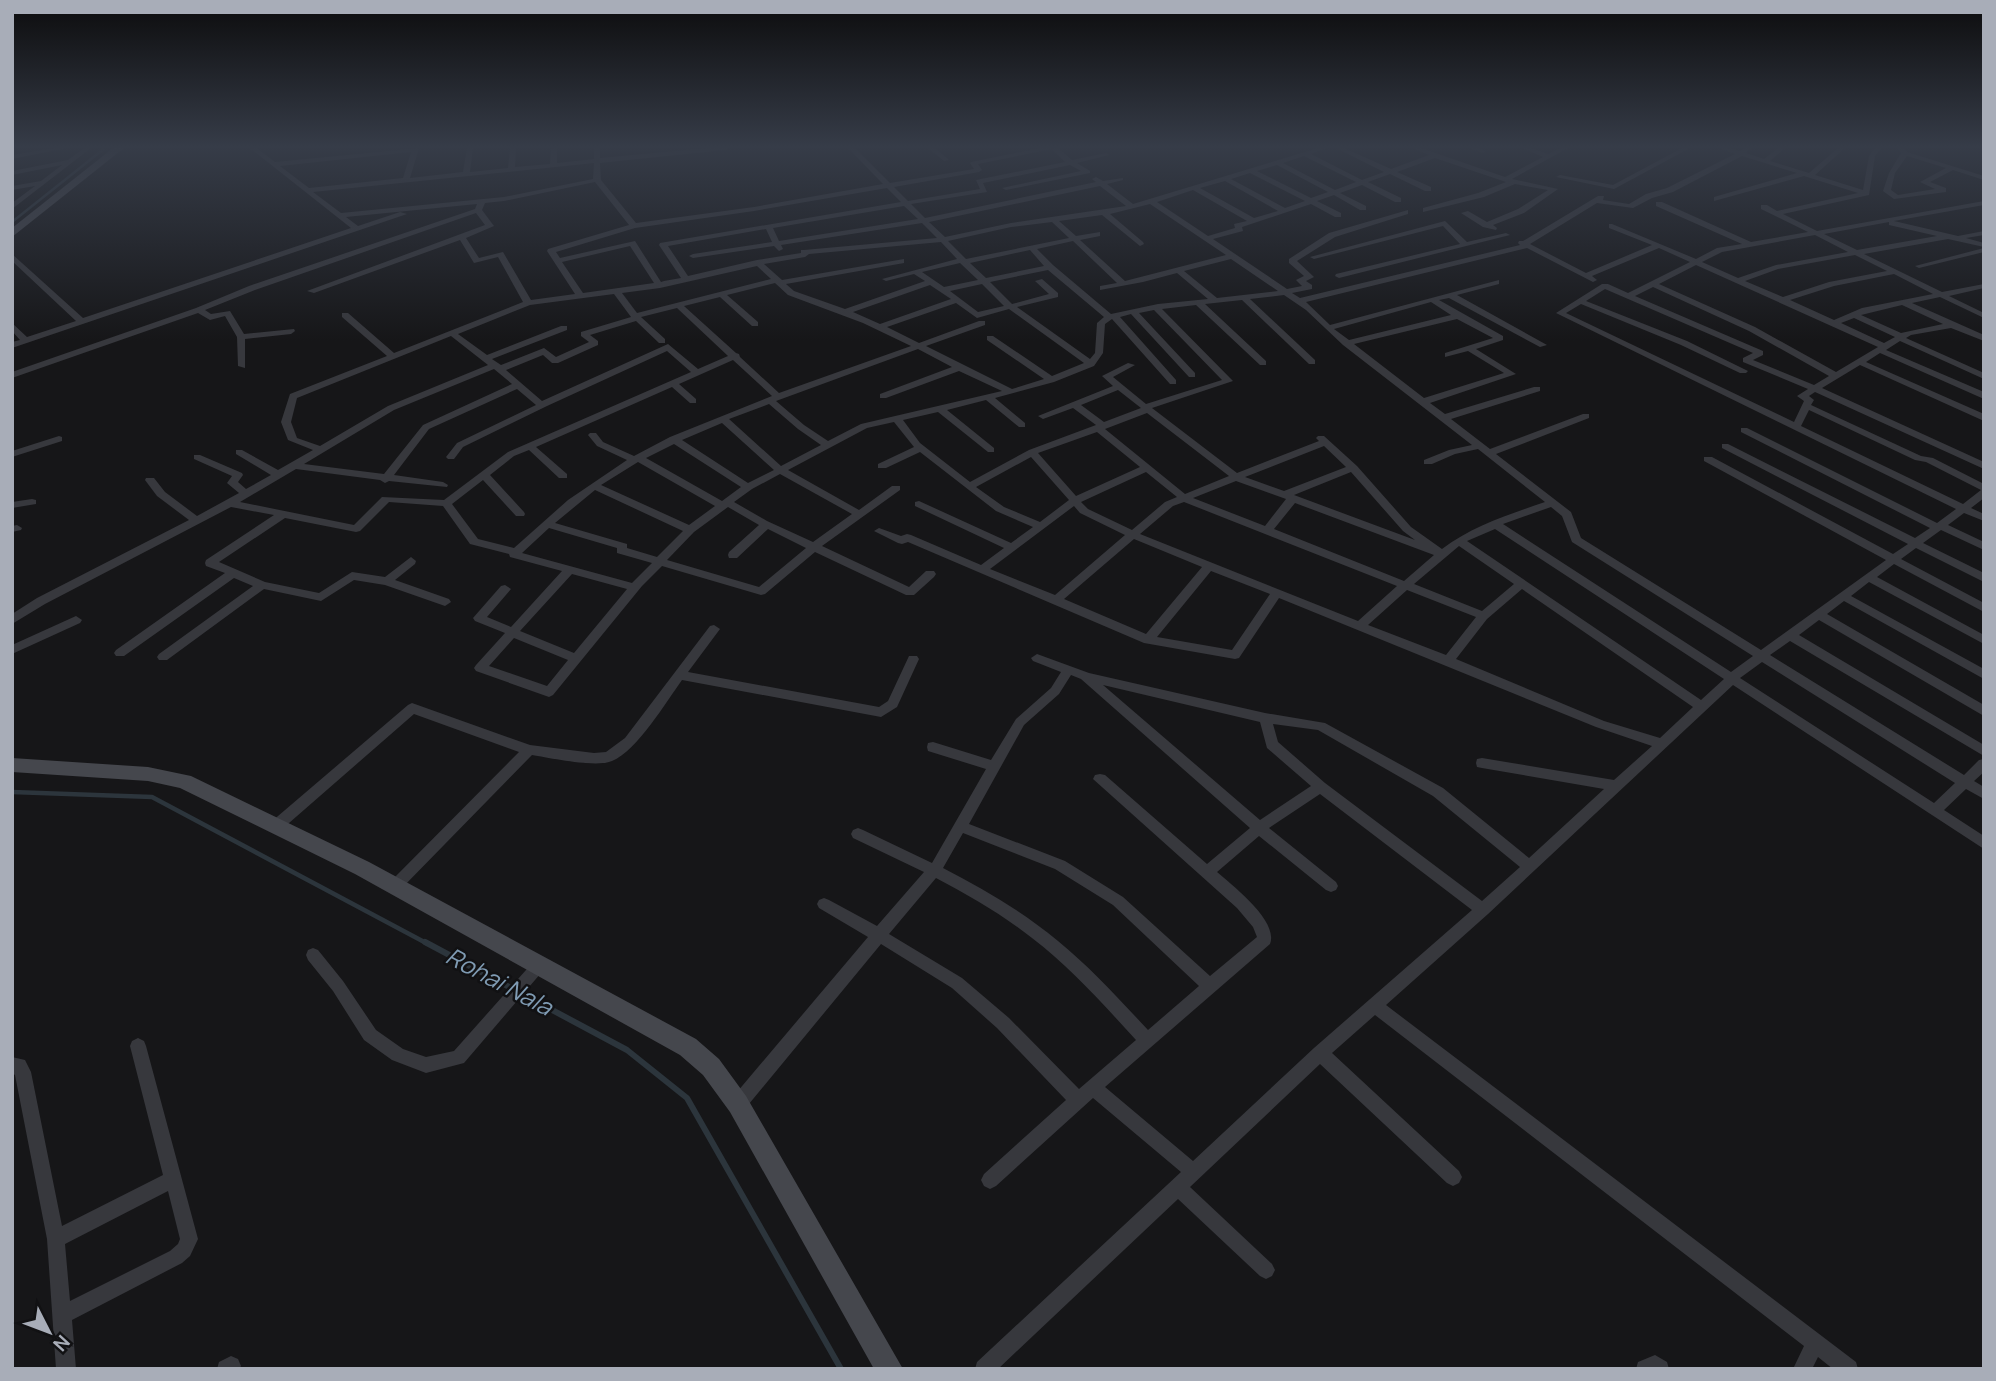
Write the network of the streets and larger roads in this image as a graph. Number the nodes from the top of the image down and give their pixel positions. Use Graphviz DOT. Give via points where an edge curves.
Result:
graph roads {
  1 [pos="39,212"];
  2 [pos="337,212"];
  3 [pos="365,212"];
  4 [pos="407,212"];
  5 [pos="471,212"];
  6 [pos="480,212"];
  7 [pos="623,212"];
  8 [pos="722,212"];
  9 [pos="854,212"];
  10 [pos="915,212"];
  11 [pos="959,212"];
  12 [pos="1168,212"];
  13 [pos="1238,212"];
  14 [pos="1280,212"];
  15 [pos="1333,212"];
  16 [pos="1404,212"];
  17 [pos="1517,212"];
  18 [pos="1578,212"];
  19 [pos="1678,212"];
  20 [pos="1933,212"];
  21 [pos="1104,213"];
  22 [pos="1465,213"];
  23 [pos="1776,213"];
  24 [pos="340,215"];
  25 [pos="1338,215"];
  26 [pos="1760,216"];
  27 [pos="923,220"];
  28 [pos="1054,220"];
  29 [pos="1253,221"];
  30 [pos="1886,221"];
  31 [pos="1486,225"];
  32 [pos="634,226"];
  33 [pos="769,226"];
  34 [pos="1612,226"];
  35 [pos="357,229"];
  36 [pos="1097,233"];
  37 [pos="1816,233"];
  38 [pos="1984,233"];
  39 [pos="12,234"];
  40 [pos="1506,235"];
  41 [pos="461,237"];
  42 [pos="1954,237"];
  43 [pos="1074,238"];
  44 [pos="1206,239"];
  45 [pos="943,240"];
  46 [pos="776,244"];
  47 [pos="1140,244"];
  48 [pos="1464,244"];
  49 [pos="1525,245"];
  50 [pos="1659,245"];
  51 [pos="1751,245"];
  52 [pos="1031,247"];
  53 [pos="1984,247"];
  54 [pos="1853,252"];
  55 [pos="12,256"];
  56 [pos="693,256"];
  57 [pos="1232,256"];
  58 [pos="1314,257"];
  59 [pos="785,258"];
  60 [pos="557,261"];
  61 [pos="901,261"];
  62 [pos="962,261"];
  63 [pos="757,262"];
  64 [pos="1697,262"];
  65 [pos="1919,266"];
  66 [pos="1051,267"];
  67 [pos="915,271"];
  68 [pos="1179,271"];
  69 [pos="1894,272"];
  70 [pos="1339,276"];
  71 [pos="1586,276"];
  72 [pos="886,279"];
  73 [pos="686,281"];
  74 [pos="1039,281"];
  75 [pos="1738,281"];
  76 [pos="777,282"];
  77 [pos="930,282"];
  78 [pos="984,282"];
  79 [pos="1496,282"];
  80 [pos="1123,284"];
  81 [pos="1653,284"];
  82 [pos="660,286"];
  83 [pos="1605,286"];
  84 [pos="1984,286"];
  85 [pos="1103,288"];
  86 [pos="943,290"];
  87 [pos="615,291"];
  88 [pos="311,292"];
  89 [pos="1286,292"];
  90 [pos="721,294"];
  91 [pos="580,295"];
  92 [pos="1450,295"];
  93 [pos="1629,296"];
  94 [pos="1943,296"];
  95 [pos="1243,297"];
  96 [pos="957,300"];
  97 [pos="1214,300"];
  98 [pos="1433,300"];
  99 [pos="1783,300"];
  100 [pos="1580,301"];
  101 [pos="1198,302"];
  102 [pos="1299,302"];
  103 [pos="528,303"];
  104 [pos="1905,303"];
  105 [pos="678,305"];
  106 [pos="1010,306"];
  107 [pos="1156,308"];
  108 [pos="199,310"];
  109 [pos="845,312"];
  110 [pos="1134,312"];
  111 [pos="1855,314"];
  112 [pos="345,315"];
  113 [pos="1111,316"];
  114 [pos="1458,316"];
  115 [pos="1984,316"];
  116 [pos="636,317"];
  117 [pos="81,321"];
  118 [pos="982,323"];
  119 [pos="1834,323"];
  120 [pos="755,324"];
  121 [pos="1952,325"];
  122 [pos="12,326"];
  123 [pos="883,326"];
  124 [pos="564,328"];
  125 [pos="1328,328"];
  126 [pos="291,331"];
  127 [pos="452,333"];
  128 [pos="241,337"];
  129 [pos="1901,337"];
  130 [pos="990,338"];
  131 [pos="1984,338"];
  132 [pos="25,340"];
  133 [pos="662,341"];
  134 [pos="1346,343"];
  135 [pos="12,345"];
  136 [pos="1542,345"];
  137 [pos="916,347"];
  138 [pos="1469,348"];
  139 [pos="1883,348"];
  140 [pos="1448,355"];
  141 [pos="736,356"];
  142 [pos="394,357"];
  143 [pos="1312,362"];
  144 [pos="1860,362"];
  145 [pos="1263,363"];
  146 [pos="494,364"];
  147 [pos="1091,364"];
  148 [pos="1131,365"];
  149 [pos="242,366"];
  150 [pos="958,368"];
  151 [pos="1743,371"];
  152 [pos="696,372"];
  153 [pos="1192,374"];
  154 [pos="12,376"];
  155 [pos="1836,376"];
  156 [pos="1984,376"];
  157 [pos="1051,380"];
  158 [pos="1173,382"];
  159 [pos="673,383"];
  160 [pos="517,385"];
  161 [pos="1120,386"];
  162 [pos="1537,389"];
  163 [pos="1814,389"];
  164 [pos="1011,392"];
  165 [pos="883,396"];
  166 [pos="1984,396"];
  167 [pos="774,398"];
  168 [pos="989,398"];
  169 [pos="693,401"];
  170 [pos="1422,402"];
  171 [pos="1074,404"];
  172 [pos="541,405"];
  173 [pos="1807,406"];
  174 [pos="1147,408"];
  175 [pos="941,409"];
  176 [pos="1043,416"];
  177 [pos="1586,416"];
  178 [pos="722,418"];
  179 [pos="1443,418"];
  180 [pos="1984,418"];
  181 [pos="897,419"];
  182 [pos="1021,425"];
  183 [pos="1100,427"];
  184 [pos="1797,427"];
  185 [pos="1744,430"];
  186 [pos="593,435"];
  187 [pos="59,439"];
  188 [pos="673,439"];
  189 [pos="828,445"];
  190 [pos="530,446"];
  191 [pos="1725,446"];
  192 [pos="920,447"];
  193 [pos="320,449"];
  194 [pos="991,450"];
  195 [pos="1484,450"];
  196 [pos="239,452"];
  197 [pos="1031,452"];
  198 [pos="12,454"];
  199 [pos="197,457"];
  200 [pos="451,457"];
  201 [pos="636,459"];
  202 [pos="1708,459"];
  203 [pos="1428,462"];
  204 [pos="292,466"];
  205 [pos="882,466"];
  206 [pos="1984,466"];
  207 [pos="1147,468"];
  208 [pos="1353,468"];
  209 [pos="780,470"];
  210 [pos="277,474"];
  211 [pos="484,475"];
  212 [pos="563,476"];
  213 [pos="1236,477"];
  214 [pos="150,480"];
  215 [pos="384,480"];
  216 [pos="443,485"];
  217 [pos="594,486"];
  218 [pos="748,487"];
  219 [pos="969,487"];
  220 [pos="896,488"];
  221 [pos="1984,491"];
  222 [pos="245,493"];
  223 [pos="1289,497"];
  224 [pos="1184,498"];
  225 [pos="1076,500"];
  226 [pos="32,502"];
  227 [pos="230,503"];
  228 [pos="446,503"];
  229 [pos="1553,503"];
  230 [pos="725,504"];
  231 [pos="919,504"];
  232 [pos="12,505"];
  233 [pos="1963,508"];
  234 [pos="520,514"];
  235 [pos="859,514"];
  236 [pos="282,515"];
  237 [pos="1984,518"];
  238 [pos="196,520"];
  239 [pos="547,524"];
  240 [pos="767,524"];
  241 [pos="1494,524"];
  242 [pos="1041,526"];
  243 [pos="1939,526"];
  244 [pos="690,530"];
  245 [pos="879,531"];
  246 [pos="1266,532"];
  247 [pos="1133,535"];
  248 [pos="1459,541"];
  249 [pos="1916,543"];
  250 [pos="815,546"];
  251 [pos="1984,547"];
  252 [pos="1012,548"];
  253 [pos="516,552"];
  254 [pos="1442,554"];
  255 [pos="733,555"];
  256 [pos="1893,559"];
  257 [pos="411,561"];
  258 [pos="658,563"];
  259 [pos="1208,567"];
  260 [pos="570,569"];
  261 [pos="982,570"];
  262 [pos="233,572"];
  263 [pos="930,574"];
  264 [pos="1868,577"];
  265 [pos="1984,578"];
  266 [pos="387,581"];
  267 [pos="1521,584"];
  268 [pos="261,585"];
  269 [pos="1404,586"];
  270 [pos="635,587"];
  271 [pos="505,589"];
  272 [pos="1276,594"];
  273 [pos="1843,596"];
  274 [pos="1056,600"];
  275 [pos="445,602"];
  276 [pos="1984,608"];
  277 [pos="1818,614"];
  278 [pos="1483,616"];
  279 [pos="12,620"];
  280 [pos="76,620"];
  281 [pos="1359,626"];
  282 [pos="714,629"];
  283 [pos="513,632"];
  284 [pos="1790,635"];
  285 [pos="1148,640"];
  286 [pos="1984,640"];
  287 [pos="12,650"];
  288 [pos="120,653"];
  289 [pos="1761,656"];
  290 [pos="163,657"];
  291 [pos="1037,658"];
  292 [pos="576,659"];
  293 [pos="913,659"];
  294 [pos="1448,661"];
  295 [pos="1068,670"];
  296 [pos="680,675"];
  297 [pos="1984,675"];
  298 [pos="1085,676"];
  299 [pos="1731,680"];
  300 [pos="1702,707"];
  301 [pos="1984,711"];
  302 [pos="1265,718"];
  303 [pos="1662,744"];
  304 [pos="933,747"];
  305 [pos="529,750"];
  306 [pos="1984,751"];
  307 [pos="1482,763"];
  308 [pos="1984,764"];
  309 [pos="12,765"];
  310 [pos="993,765"];
  311 [pos="1100,779"];
  312 [pos="1965,782"];
  313 [pos="1617,786"];
  314 [pos="1320,787"];
  315 [pos="1984,793"];
  316 [pos="1934,811"];
  317 [pos="276,826"];
  318 [pos="960,826"];
  319 [pos="1259,828"];
  320 [pos="858,834"];
  321 [pos="1984,843"];
  322 [pos="1529,866"];
  323 [pos="935,870"];
  324 [pos="1207,872"];
  325 [pos="395,886"];
  326 [pos="1331,886"];
  327 [pos="824,904"];
  328 [pos="1483,910"];
  329 [pos="879,935"];
  330 [pos="313,955"];
  331 [pos="535,970"];
  332 [pos="1211,987"];
  333 [pos="1376,1006"];
  334 [pos="495,1015"];
  335 [pos="1148,1041"];
  336 [pos="138,1046"];
  337 [pos="1320,1053"];
  338 [pos="12,1065"];
  339 [pos="1093,1087"];
  340 [pos="1078,1100"];
  341 [pos="738,1104"];
  342 [pos="1192,1171"];
  343 [pos="1453,1177"];
  344 [pos="173,1178"];
  345 [pos="990,1180"];
  346 [pos="1177,1186"];
  347 [pos="55,1239"];
  348 [pos="1266,1270"];
  349 [pos="62,1315"];
  350 [pos="1815,1344"];
  351 [pos="66,1369"];
  352 [pos="888,1369"];
  353 [pos="984,1369"];
  354 [pos="1645,1369"];
  355 [pos="1660,1369"];
  356 [pos="1802,1369"];
  357 [pos="1849,1369"];
  1 -- 39 [label="street"];
  2 -- 24 [label="street"];
  3 -- 24 [label="street"];
  4 -- 35 [label="street"];
  5 -- 108 [label="street"];
  6 -- 41 [label="street" via="489,226"];
  7 -- 32 [label="street"];
  8 -- 32 [label="street"];
  9 -- 33 [label="street"];
  10 -- 27 [label="street"];
  11 -- 27 [label="street"];
  12 -- 44 [label="street"];
  13 -- 29 [label="street"];
  14 -- 29 [label="street"];
  15 -- 25 [label="street"];
  16 -- 89 [label="street" via="1307,249 1292,261 1310,277 1300,280 1309,287"];
  17 -- 31 [label="street"];
  18 -- 49 [label="street"];
  19 -- 51 [label="street"];
  20 -- 30 [label="street"];
  21 -- 28 [label="street"];
  21 -- 47 [label="street"];
  22 -- 31 [label="street"];
  23 -- 26 [label="street"];
  23 -- 37 [label="street"];
  24 -- 35 [label="street"];
  27 -- 45 [label="street"];
  27 -- 46 [label="street"];
  28 -- 43 [label="street"];
  28 -- 45 [label="street"];
  29 -- 44 [label="street"];
  30 -- 37 [label="street"];
  30 -- 42 [label="street"];
  31 -- 40 [label="street"];
  32 -- 60 [label="street" via="551,251"];
  33 -- 46 [label="street"];
  33 -- 73 [label="street" via="663,245"];
  34 -- 50 [label="street"];
  35 -- 117 [label="street"];
  36 -- 43 [label="street"];
  37 -- 51 [label="street"];
  37 -- 54 [label="street"];
  38 -- 42 [label="street"];
  40 -- 48 [label="street"];
  40 -- 49 [label="street"];
  41 -- 88 [label="street"];
  41 -- 103 [label="street" via="477,261 500,254"];
  42 -- 53 [label="street"];
  42 -- 54 [label="street"];
  43 -- 52 [label="street"];
  43 -- 80 [label="street"];
  44 -- 57 [label="street"];
  45 -- 59 [label="street" via="804,252"];
  45 -- 62 [label="street"];
  46 -- 56 [label="street"];
  46 -- 59 [label="street"];
  48 -- 58 [label="street" via="1445,223"];
  48 -- 70 [label="street"];
  49 -- 71 [label="street"];
  49 -- 102 [label="street"];
  50 -- 64 [label="street"];
  50 -- 71 [label="street"];
  51 -- 64 [label="street" via="1720,250"];
  52 -- 62 [label="street"];
  52 -- 66 [label="street"];
  53 -- 65 [label="street"];
  54 -- 69 [label="street"];
  54 -- 75 [label="street" via="1776,267"];
  55 -- 117 [label="street"];
  57 -- 68 [label="street"];
  57 -- 89 [label="street"];
  59 -- 63 [label="street"];
  60 -- 82 [label="street" via="632,243"];
  60 -- 91 [label="street"];
  61 -- 76 [label="street"];
  62 -- 67 [label="street"];
  62 -- 78 [label="street"];
  63 -- 73 [label="street"];
  63 -- 76 [label="street"];
  64 -- 75 [label="street"];
  64 -- 81 [label="street"];
  66 -- 78 [label="street"];
  66 -- 113 [label="street"];
  67 -- 72 [label="street"];
  67 -- 77 [label="street"];
  68 -- 80 [label="street"];
  68 -- 97 [label="street"];
  69 -- 94 [label="street"];
  69 -- 99 [label="street" via="1832,284"];
  71 -- 83 [label="street"];
  73 -- 82 [label="street"];
  74 -- 106 [label="street" via="1055,295"];
  75 -- 99 [label="street"];
  76 -- 90 [label="street"];
  76 -- 109 [label="street" via="791,293"];
  77 -- 86 [label="street"];
  77 -- 109 [label="street"];
  78 -- 86 [label="street"];
  78 -- 106 [label="street"];
  79 -- 92 [label="street"];
  80 -- 85 [label="street"];
  81 -- 93 [label="street"];
  81 -- 155 [label="street" via="1752,329"];
  82 -- 87 [label="street"];
  83 -- 93 [label="street"];
  83 -- 100 [label="street"];
  84 -- 94 [label="street"];
  86 -- 96 [label="street"];
  87 -- 91 [label="street"];
  87 -- 116 [label="street"];
  89 -- 95 [label="street"];
  89 -- 102 [label="street"];
  90 -- 105 [label="street"];
  90 -- 120 [label="street"];
  91 -- 103 [label="street"];
  92 -- 98 [label="street"];
  92 -- 136 [label="street"];
  93 -- 163 [label="street" via="1739,341 1735,343 1760,353 1746,360"];
  94 -- 104 [label="street"];
  94 -- 115 [label="street"];
  95 -- 97 [label="street"];
  95 -- 143 [label="street"];
  96 -- 106 [label="street" via="977,315"];
  96 -- 123 [label="street"];
  97 -- 101 [label="street"];
  98 -- 114 [label="street"];
  98 -- 125 [label="street"];
  99 -- 119 [label="street"];
  100 -- 151 [label="street"];
  100 -- 184 [label="street" via="1560,313"];
  101 -- 107 [label="street"];
  101 -- 145 [label="street"];
  102 -- 125 [label="street"];
  103 -- 127 [label="street"];
  104 -- 111 [label="street"];
  104 -- 121 [label="street"];
  105 -- 116 [label="street"];
  105 -- 141 [label="street"];
  106 -- 147 [label="street"];
  107 -- 110 [label="street"];
  107 -- 174 [label="street" via="1227,381"];
  108 -- 128 [label="street" via="210,317 227,313"];
  108 -- 154 [label="street"];
  109 -- 123 [label="street"];
  110 -- 113 [label="street"];
  110 -- 153 [label="street"];
  111 -- 119 [label="street"];
  111 -- 129 [label="street"];
  112 -- 142 [label="street"];
  113 -- 147 [label="street" via="1101,323 1099,353"];
  113 -- 158 [label="street"];
  114 -- 134 [label="street"];
  114 -- 138 [label="street" via="1500,338"];
  116 -- 133 [label="street"];
  116 -- 146 [label="street" via="584,334 595,343 555,361 544,351"];
  117 -- 132 [label="street"];
  118 -- 137 [label="street"];
  119 -- 139 [label="street"];
  121 -- 129 [label="street"];
  121 -- 131 [label="street"];
  122 -- 132 [label="street"];
  123 -- 137 [label="street"];
  124 -- 146 [label="street"];
  125 -- 134 [label="street"];
  126 -- 128 [label="street"];
  127 -- 142 [label="street"];
  127 -- 146 [label="street"];
  128 -- 149 [label="street"];
  129 -- 139 [label="street"];
  129 -- 156 [label="street"];
  130 -- 157 [label="street"];
  132 -- 135 [label="street"];
  134 -- 170 [label="street"];
  137 -- 150 [label="street"];
  137 -- 167 [label="street"];
  138 -- 140 [label="street"];
  138 -- 170 [label="street" via="1511,374"];
  139 -- 144 [label="street"];
  139 -- 166 [label="street"];
  141 -- 152 [label="street"];
  141 -- 167 [label="street"];
  142 -- 193 [label="street" via="293,396 286,422 293,440"];
  144 -- 155 [label="street"];
  144 -- 180 [label="street"];
  146 -- 160 [label="street"];
  146 -- 193 [label="street" via="391,408"];
  147 -- 157 [label="street"];
  148 -- 161 [label="street" via="1107,376"];
  150 -- 164 [label="street"];
  150 -- 165 [label="street"];
  152 -- 159 [label="street"];
  152 -- 172 [label="street" via="668,347"];
  155 -- 163 [label="street"];
  157 -- 164 [label="street"];
  159 -- 169 [label="street"];
  159 -- 190 [label="street"];
  160 -- 172 [label="street"];
  160 -- 215 [label="street" via="426,427"];
  161 -- 171 [label="street"];
  161 -- 174 [label="street"];
  162 -- 179 [label="street"];
  163 -- 173 [label="street" via="1802,396 1810,400"];
  163 -- 206 [label="street"];
  164 -- 168 [label="street"];
  167 -- 178 [label="street"];
  167 -- 189 [label="street" via="801,427"];
  168 -- 175 [label="street"];
  168 -- 182 [label="street"];
  170 -- 179 [label="street"];
  171 -- 176 [label="street"];
  171 -- 183 [label="street"];
  172 -- 200 [label="street" via="460,445"];
  173 -- 184 [label="street"];
  173 -- 221 [label="street" via="1929,460"];
  174 -- 183 [label="street"];
  174 -- 213 [label="street"];
  175 -- 181 [label="street"];
  175 -- 194 [label="street"];
  177 -- 195 [label="street"];
  178 -- 188 [label="street"];
  178 -- 209 [label="street"];
  179 -- 195 [label="street"];
  181 -- 189 [label="street" via="864,426"];
  181 -- 192 [label="street"];
  183 -- 197 [label="street"];
  183 -- 207 [label="street"];
  184 -- 233 [label="street"];
  185 -- 243 [label="street"];
  186 -- 201 [label="street" via="600,444"];
  187 -- 198 [label="street"];
  188 -- 201 [label="street"];
  188 -- 218 [label="street"];
  189 -- 209 [label="street"];
  190 -- 211 [label="street"];
  190 -- 212 [label="street"];
  191 -- 249 [label="street"];
  192 -- 205 [label="street"];
  192 -- 219 [label="street"];
  193 -- 204 [label="street"];
  195 -- 203 [label="street" via="1452,452"];
  195 -- 229 [label="street"];
  196 -- 210 [label="street"];
  197 -- 219 [label="street"];
  197 -- 225 [label="street"];
  199 -- 222 [label="street" via="238,475 232,483"];
  201 -- 217 [label="street"];
  201 -- 230 [label="street"];
  202 -- 256 [label="street"];
  204 -- 210 [label="street"];
  204 -- 215 [label="street"];
  207 -- 224 [label="street"];
  207 -- 225 [label="street"];
  208 -- 213 [label="street" via="1323,440"];
  208 -- 223 [label="street"];
  208 -- 254 [label="street" via="1408,529"];
  209 -- 218 [label="street"];
  209 -- 235 [label="street"];
  210 -- 222 [label="street"];
  211 -- 228 [label="street"];
  211 -- 234 [label="street"];
  213 -- 223 [label="street"];
  213 -- 224 [label="street"];
  214 -- 238 [label="street"];
  215 -- 216 [label="street"];
  217 -- 239 [label="street"];
  217 -- 244 [label="street"];
  218 -- 230 [label="street"];
  219 -- 242 [label="street" via="1000,509"];
  220 -- 235 [label="street"];
  221 -- 233 [label="street"];
  222 -- 227 [label="street"];
  223 -- 246 [label="street"];
  223 -- 254 [label="street"];
  224 -- 246 [label="street"];
  224 -- 247 [label="street" via="1169,504"];
  225 -- 242 [label="street"];
  225 -- 247 [label="street" via="1084,511"];
  226 -- 232 [label="street"];
  227 -- 236 [label="street"];
  227 -- 238 [label="street"];
  228 -- 236 [label="street" via="386,499 356,529"];
  228 -- 253 [label="street" via="474,542"];
  229 -- 241 [label="street"];
  229 -- 289 [label="street" via="1567,514 1576,540"];
  230 -- 240 [label="street"];
  230 -- 244 [label="street"];
  231 -- 252 [label="street"];
  233 -- 237 [label="street"];
  233 -- 243 [label="street"];
  235 -- 250 [label="street"];
  236 -- 262 [label="street" via="210,563"];
  238 -- 279 [label="street"];
  239 -- 253 [label="street"];
  239 -- 258 [label="street" via="623,546 621,550"];
  240 -- 250 [label="street"];
  240 -- 255 [label="street"];
  241 -- 248 [label="street"];
  241 -- 299 [label="street"];
  242 -- 252 [label="street"];
  243 -- 249 [label="street"];
  243 -- 251 [label="street"];
  244 -- 258 [label="street"];
  245 -- 261 [label="street" via="902,541 907,537"];
  246 -- 269 [label="street"];
  247 -- 259 [label="street"];
  247 -- 274 [label="street"];
  248 -- 254 [label="street"];
  248 -- 267 [label="street"];
  249 -- 256 [label="street"];
  249 -- 265 [label="street"];
  250 -- 258 [label="street" via="761,591"];
  250 -- 263 [label="street" via="910,592"];
  252 -- 261 [label="street"];
  253 -- 260 [label="street"];
  254 -- 269 [label="street"];
  256 -- 264 [label="street"];
  256 -- 276 [label="street"];
  257 -- 266 [label="street"];
  258 -- 270 [label="street"];
  259 -- 272 [label="street"];
  259 -- 285 [label="street"];
  260 -- 270 [label="street"];
  260 -- 283 [label="street"];
  261 -- 274 [label="street"];
  262 -- 268 [label="street"];
  262 -- 288 [label="street"];
  264 -- 273 [label="street"];
  264 -- 286 [label="street"];
  266 -- 268 [label="street" via="352,576 321,597"];
  266 -- 275 [label="street"];
  267 -- 278 [label="street"];
  267 -- 300 [label="street"];
  268 -- 290 [label="street"];
  269 -- 278 [label="street"];
  269 -- 281 [label="street"];
  270 -- 292 [label="street"];
  271 -- 283 [label="street" via="479,618"];
  272 -- 281 [label="street"];
  272 -- 285 [label="street" via="1235,656"];
  273 -- 277 [label="street"];
  273 -- 297 [label="street"];
  274 -- 285 [label="street"];
  277 -- 284 [label="street"];
  277 -- 301 [label="street"];
  278 -- 294 [label="street"];
  280 -- 287 [label="street"];
  281 -- 294 [label="street"];
  282 -- 296 [label="street"];
  283 -- 292 [label="street"];
  283 -- 292 [label="street" via="480,668 549,692"];
  284 -- 289 [label="street"];
  284 -- 306 [label="street"];
  289 -- 299 [label="street"];
  289 -- 312 [label="street"];
  291 -- 295 [label="street"];
  293 -- 296 [label="street" via="893,704 881,712"];
  294 -- 303 [label="street" via="1600,724"];
  295 -- 298 [label="street"];
  295 -- 310 [label="street" via="1055,691 1020,722"];
  296 -- 305 [label="street" via="617,754 594,758"];
  298 -- 302 [label="street"];
  298 -- 319 [label="street"];
  299 -- 300 [label="street"];
  299 -- 316 [label="street"];
  300 -- 303 [label="street"];
  302 -- 314 [label="street" via="1272,744"];
  302 -- 322 [label="street" via="1321,726 1343,736 1437,792"];
  303 -- 313 [label="street"];
  304 -- 310 [label="street"];
  305 -- 317 [label="street" via="412,708"];
  305 -- 325 [label="street"];
  307 -- 313 [label="street"];
  308 -- 312 [label="street"];
  309 -- 317 [label="street" via="148,774 184,781"];
  310 -- 318 [label="street"];
  311 -- 324 [label="street"];
  312 -- 315 [label="street"];
  312 -- 316 [label="street"];
  313 -- 322 [label="street"];
  314 -- 319 [label="street"];
  314 -- 328 [label="street"];
  316 -- 321 [label="street"];
  317 -- 325 [label="street"];
  318 -- 323 [label="street"];
  318 -- 332 [label="street" via="1060,865 1118,901"];
  319 -- 324 [label="street"];
  319 -- 326 [label="street"];
  320 -- 323 [label="street"];
  322 -- 328 [label="street"];
  323 -- 329 [label="street"];
  323 -- 335 [label="street" via="1020,920 1078,968"];
  324 -- 332 [label="street" via="1265,932 1265,939"];
  325 -- 331 [label="street"];
  327 -- 329 [label="street"];
  328 -- 333 [label="street"];
  329 -- 340 [label="street" via="957,982"];
  329 -- 341 [label="street"];
  330 -- 334 [label="street" via="370,1035 398,1055 426,1065 458,1058"];
  331 -- 334 [label="street"];
  331 -- 341 [label="street" via="688,1047 711,1067"];
  332 -- 335 [label="street"];
  333 -- 337 [label="street"];
  333 -- 350 [label="street"];
  335 -- 339 [label="street"];
  336 -- 344 [label="street"];
  337 -- 342 [label="street"];
  337 -- 343 [label="street"];
  338 -- 347 [label="street" via="23,1072"];
  339 -- 340 [label="street"];
  339 -- 342 [label="street"];
  340 -- 345 [label="street"];
  341 -- 352 [label="street"];
  342 -- 346 [label="street"];
  344 -- 347 [label="street"];
  344 -- 349 [label="street" via="189,1239 184,1250"];
  346 -- 348 [label="street"];
  346 -- 353 [label="street"];
  347 -- 349 [label="street"];
  349 -- 351 [label="street"];
  350 -- 356 [label="street"];
  350 -- 357 [label="street"];
  354 -- 355 [label="street"];
}
